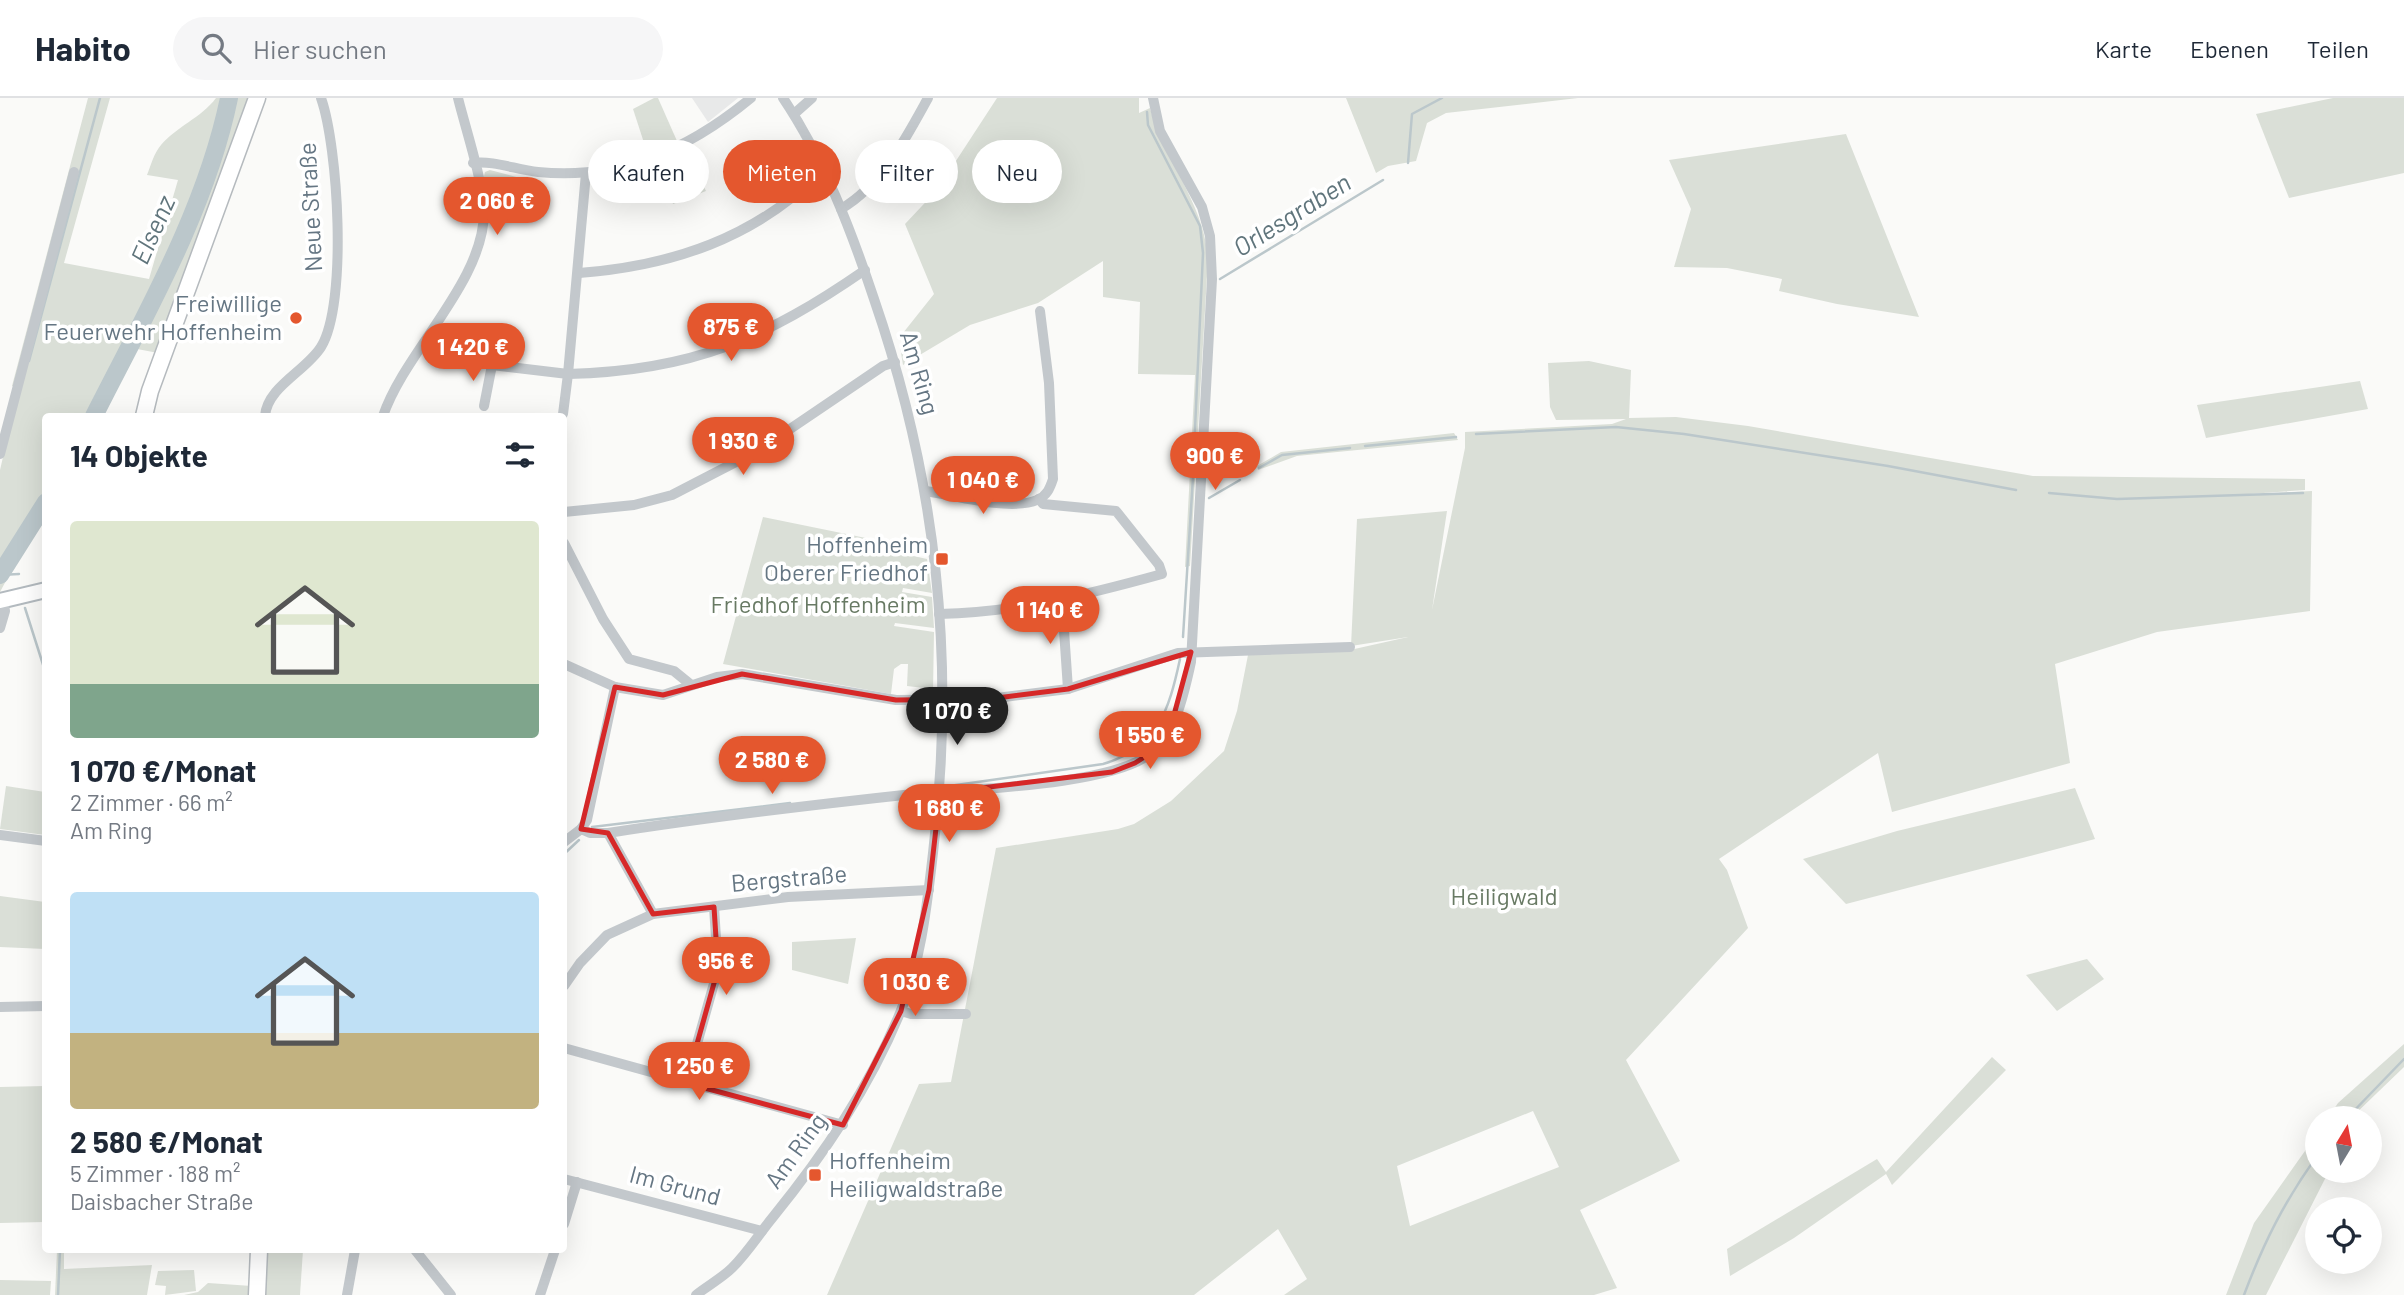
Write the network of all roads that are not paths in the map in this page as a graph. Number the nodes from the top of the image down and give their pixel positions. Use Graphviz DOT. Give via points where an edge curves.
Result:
graph roads {
  1 [pos="257,98"];
  2 [pos="321,98"];
  3 [pos="458,98"];
  4 [pos="751,98"];
  5 [pos="783,98"];
  6 [pos="812,98"];
  7 [pos="928,98"];
  8 [pos="1153,98"];
  9 [pos="794,114"];
  10 [pos="807,140"];
  11 [pos="474,163"];
  12 [pos="74,172"];
  13 [pos="586,173"];
  14 [pos="788,203"];
  15 [pos="838,203"];
  16 [pos="841,209"];
  17 [pos="865,270"];
  18 [pos="579,273"];
  19 [pos="1040,311"];
  20 [pos="463,356"];
  21 [pos="895,362"];
  22 [pos="492,365"];
  23 [pos="568,374"];
  24 [pos="484,405"];
  25 [pos="145,413"];
  26 [pos="265,413"];
  27 [pos="384,413"];
  28 [pos="563,413"];
  29 [pos="0,454"];
  30 [pos="926,491"];
  31 [pos="1039,499"];
  32 [pos="567,512"];
  33 [pos="567,549"];
  34 [pos="42,591"];
  35 [pos="1,600"];
  36 [pos="1062,601"];
  37 [pos="939,614"];
  38 [pos="0,628"];
  39 [pos="1350,648"];
  40 [pos="1191,652"];
  41 [pos="567,665"];
  42 [pos="690,684"];
  43 [pos="615,687"];
  44 [pos="1068,689"];
  45 [pos="943,699"];
  46 [pos="940,793"];
  47 [pos="581,830"];
  48 [pos="608,833"];
  49 [pos="0,835"];
  50 [pos="567,840"];
  51 [pos="42,841"];
  52 [pos="929,890"];
  53 [pos="714,907"];
  54 [pos="653,914"];
  55 [pos="567,982"];
  56 [pos="42,1006"];
  57 [pos="0,1007"];
  58 [pos="901,1011"];
  59 [pos="966,1014"];
  60 [pos="567,1049"];
  61 [pos="686,1083"];
  62 [pos="842,1125"];
  63 [pos="567,1180"];
  64 [pos="577,1182"];
  65 [pos="567,1214"];
  66 [pos="762,1231"];
  67 [pos="259,1253"];
  68 [pos="354,1253"];
  69 [pos="417,1253"];
  70 [pos="554,1253"];
  71 [pos="257,1295"];
  72 [pos="346,1295"];
  73 [pos="451,1295"];
  74 [pos="540,1295"];
  75 [pos="695,1295"];
  1 -- 25 [label="main road"];
  2 -- 26 [label="street, Neue Straße" via="332,152 339,256 334,300 322,345 275,393"];
  3 -- 11 [label="street"];
  4 -- 13 [label="street" via="716,127 659,156"];
  5 -- 9 [label="street, Am Ring"];
  6 -- 9 [label="street"];
  7 -- 16 [label="street" via="873,183"];
  8 -- 40 [label="street" via="1160,131 1202,207 1211,258"];
  9 -- 10 [label="street, Am Ring"];
  11 -- 13 [label="street"];
  11 -- 27 [label="street" via="483,207 481,237 450,302"];
  12 -- 29 [label="street"];
  13 -- 18 [label="street"];
  14 -- 18 [label="street" via="702,250 626,270"];
  15 -- 16 [label="street, Am Ring"];
  16 -- 17 [label="street, Am Ring"];
  17 -- 21 [label="street, Am Ring"];
  17 -- 23 [label="street" via="780,325 716,352 642,369"];
  18 -- 23 [label="street"];
  19 -- 31 [label="street" via="1053,478 1049,491"];
  20 -- 22 [label="street"];
  21 -- 30 [label="street, Am Ring"];
  21 -- 32 [label="street" via="759,450 672,495 634,505"];
  22 -- 23 [label="street"];
  22 -- 24 [label="street"];
  23 -- 28 [label="street"];
  30 -- 31 [label="street" via="972,500 1026,503"];
  30 -- 37 [label="street, Am Ring"];
  31 -- 36 [label="street" via="1043,504 1116,511 1162,574"];
  33 -- 42 [label="street" via="629,659 674,671"];
  34 -- 35 [label="main road"];
  35 -- 38 [label="street" via="5,611"];
  36 -- 37 [label="street" via="993,613"];
  36 -- 44 [label="street"];
  37 -- 45 [label="street, Am Ring"];
  39 -- 40 [label="street"];
  40 -- 44 [label="street"];
  40 -- 46 [label="street" via="1180,707 1171,726 1152,752 1135,763 1112,772"];
  41 -- 43 [label="street"];
  42 -- 43 [label="street" via="663,695"];
  42 -- 45 [label="street" via="743,674 895,700"];
  43 -- 47 [label="street"];
  44 -- 45 [label="street" via="989,699"];
  45 -- 46 [label="street, Am Ring"];
  46 -- 48 [label="street"];
  46 -- 52 [label="street, Am Ring"];
  47 -- 48 [label="street"];
  47 -- 50 [label="street"];
  48 -- 54 [label="street"];
  49 -- 51 [label="street"];
  52 -- 53 [label="street, Bergstraße" via="788,897"];
  52 -- 58 [label="street, Am Ring"];
  53 -- 54 [label="street, Bergstraße"];
  53 -- 61 [label="street" via="718,969"];
  54 -- 55 [label="street, Bergstraße" via="607,935"];
  56 -- 57 [label="street"];
  58 -- 59 [label="street"];
  58 -- 62 [label="street, Am Ring"];
  60 -- 61 [label="street"];
  61 -- 62 [label="street"];
  62 -- 66 [label="street, Am Ring"];
  63 -- 64 [label="street, Im Grund"];
  64 -- 65 [label="street"];
  64 -- 66 [label="street, Im Grund"];
  66 -- 75 [label="street, Am Ring" via="731,1269"];
  67 -- 71 [label="main road"];
  68 -- 72 [label="street"];
  69 -- 73 [label="street"];
  70 -- 74 [label="street"];
}
